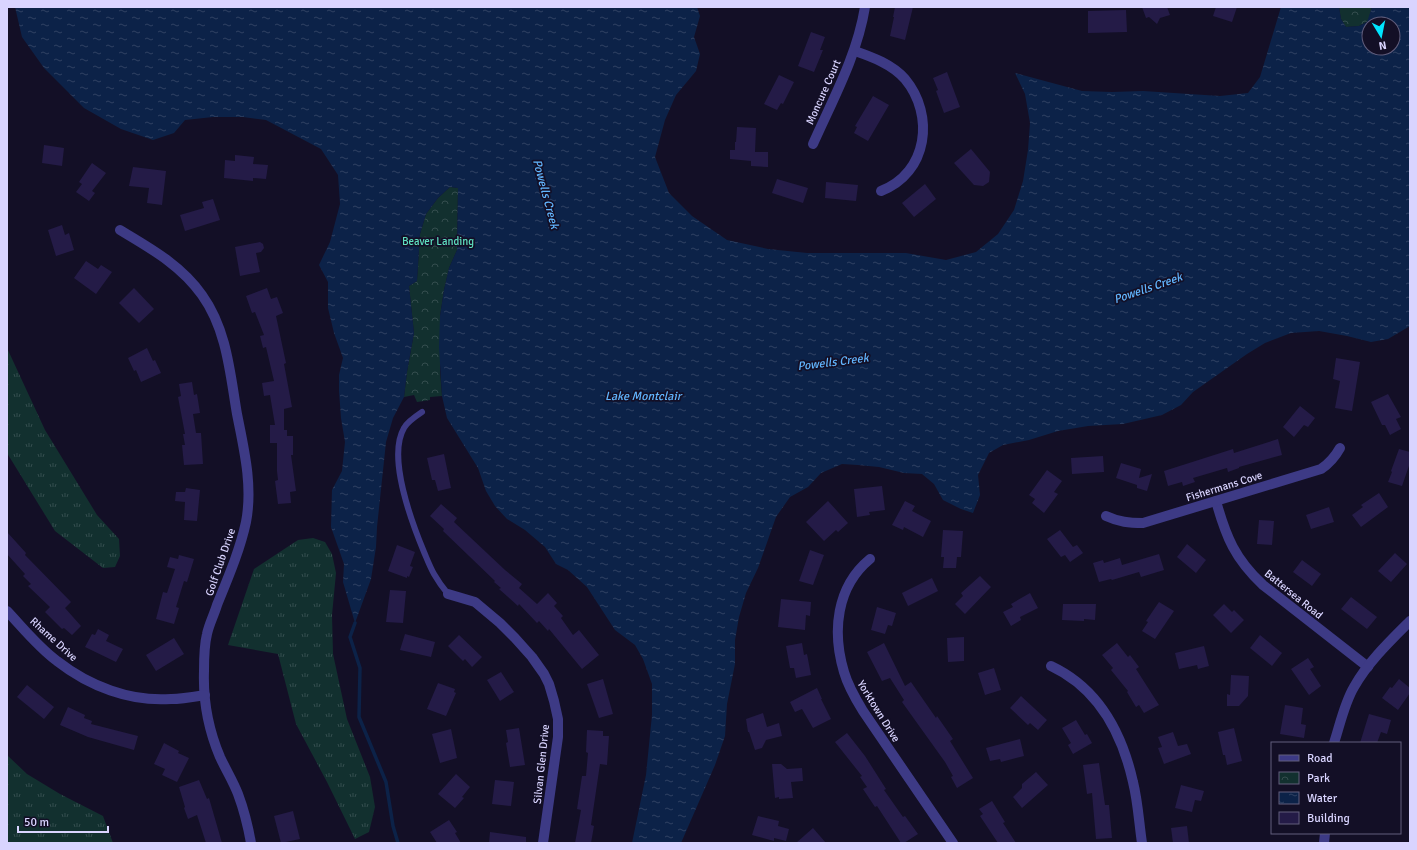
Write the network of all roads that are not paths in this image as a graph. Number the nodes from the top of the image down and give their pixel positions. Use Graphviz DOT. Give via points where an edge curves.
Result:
graph roads {
  1 [pos="865,7"];
  2 [pos="855,51"];
  3 [pos="813,144"];
  4 [pos="881,191"];
  5 [pos="120,230"];
  6 [pos="422,412"];
  7 [pos="1340,448"];
  8 [pos="1216,501"];
  9 [pos="1106,516"];
  10 [pos="870,559"];
  11 [pos="448,594"];
  12 [pos="7,611"];
  13 [pos="1410,621"];
  14 [pos="1052,666"];
  15 [pos="1368,667"];
  16 [pos="205,695"];
  17 [pos="1334,742"];
  18 [pos="251,843"];
  19 [pos="543,843"];
  20 [pos="953,843"];
  21 [pos="1142,843"];
  1 -- 2 [label="street, Moncure Court"];
  2 -- 3 [label="street, Moncure Court"];
  2 -- 4 [label="street" via="893,68 904,78 916,97 923,118 924,132 918,157 902,180"];
  5 -- 16 [label="street, Golf Club Drive" via="174,265 189,279 210,308 225,346 246,463 248,498 241,542 207,633"];
  6 -- 11 [label="lane" via="404,427 400,438 400,476 404,496 433,573"];
  7 -- 8 [label="street, Fishermans Cove" via="1335,457 1321,469"];
  8 -- 9 [label="street, Fishermans Cove" via="1143,523 1128,523"];
  8 -- 15 [label="street, Battersea Road" via="1227,536 1238,557 1252,575"];
  10 -- 20 [label="street, Yorktown Drive" via="846,587 841,602 838,638 844,673 863,711"];
  11 -- 19 [label="street, Silvan Glen Drive" via="475,602 500,623 532,657 549,684 558,719 558,738"];
  12 -- 16 [label="street, Rhame Drive" via="56,660 73,673 108,690 150,699"];
  13 -- 15 [label="street"];
  14 -- 21 [label="street" via="1076,680 1091,694 1119,738 1134,783"];
  15 -- 17 [label="street" via="1353,689"];
  16 -- 18 [label="street, Golf Club Drive" via="212,732 237,793"];
}
